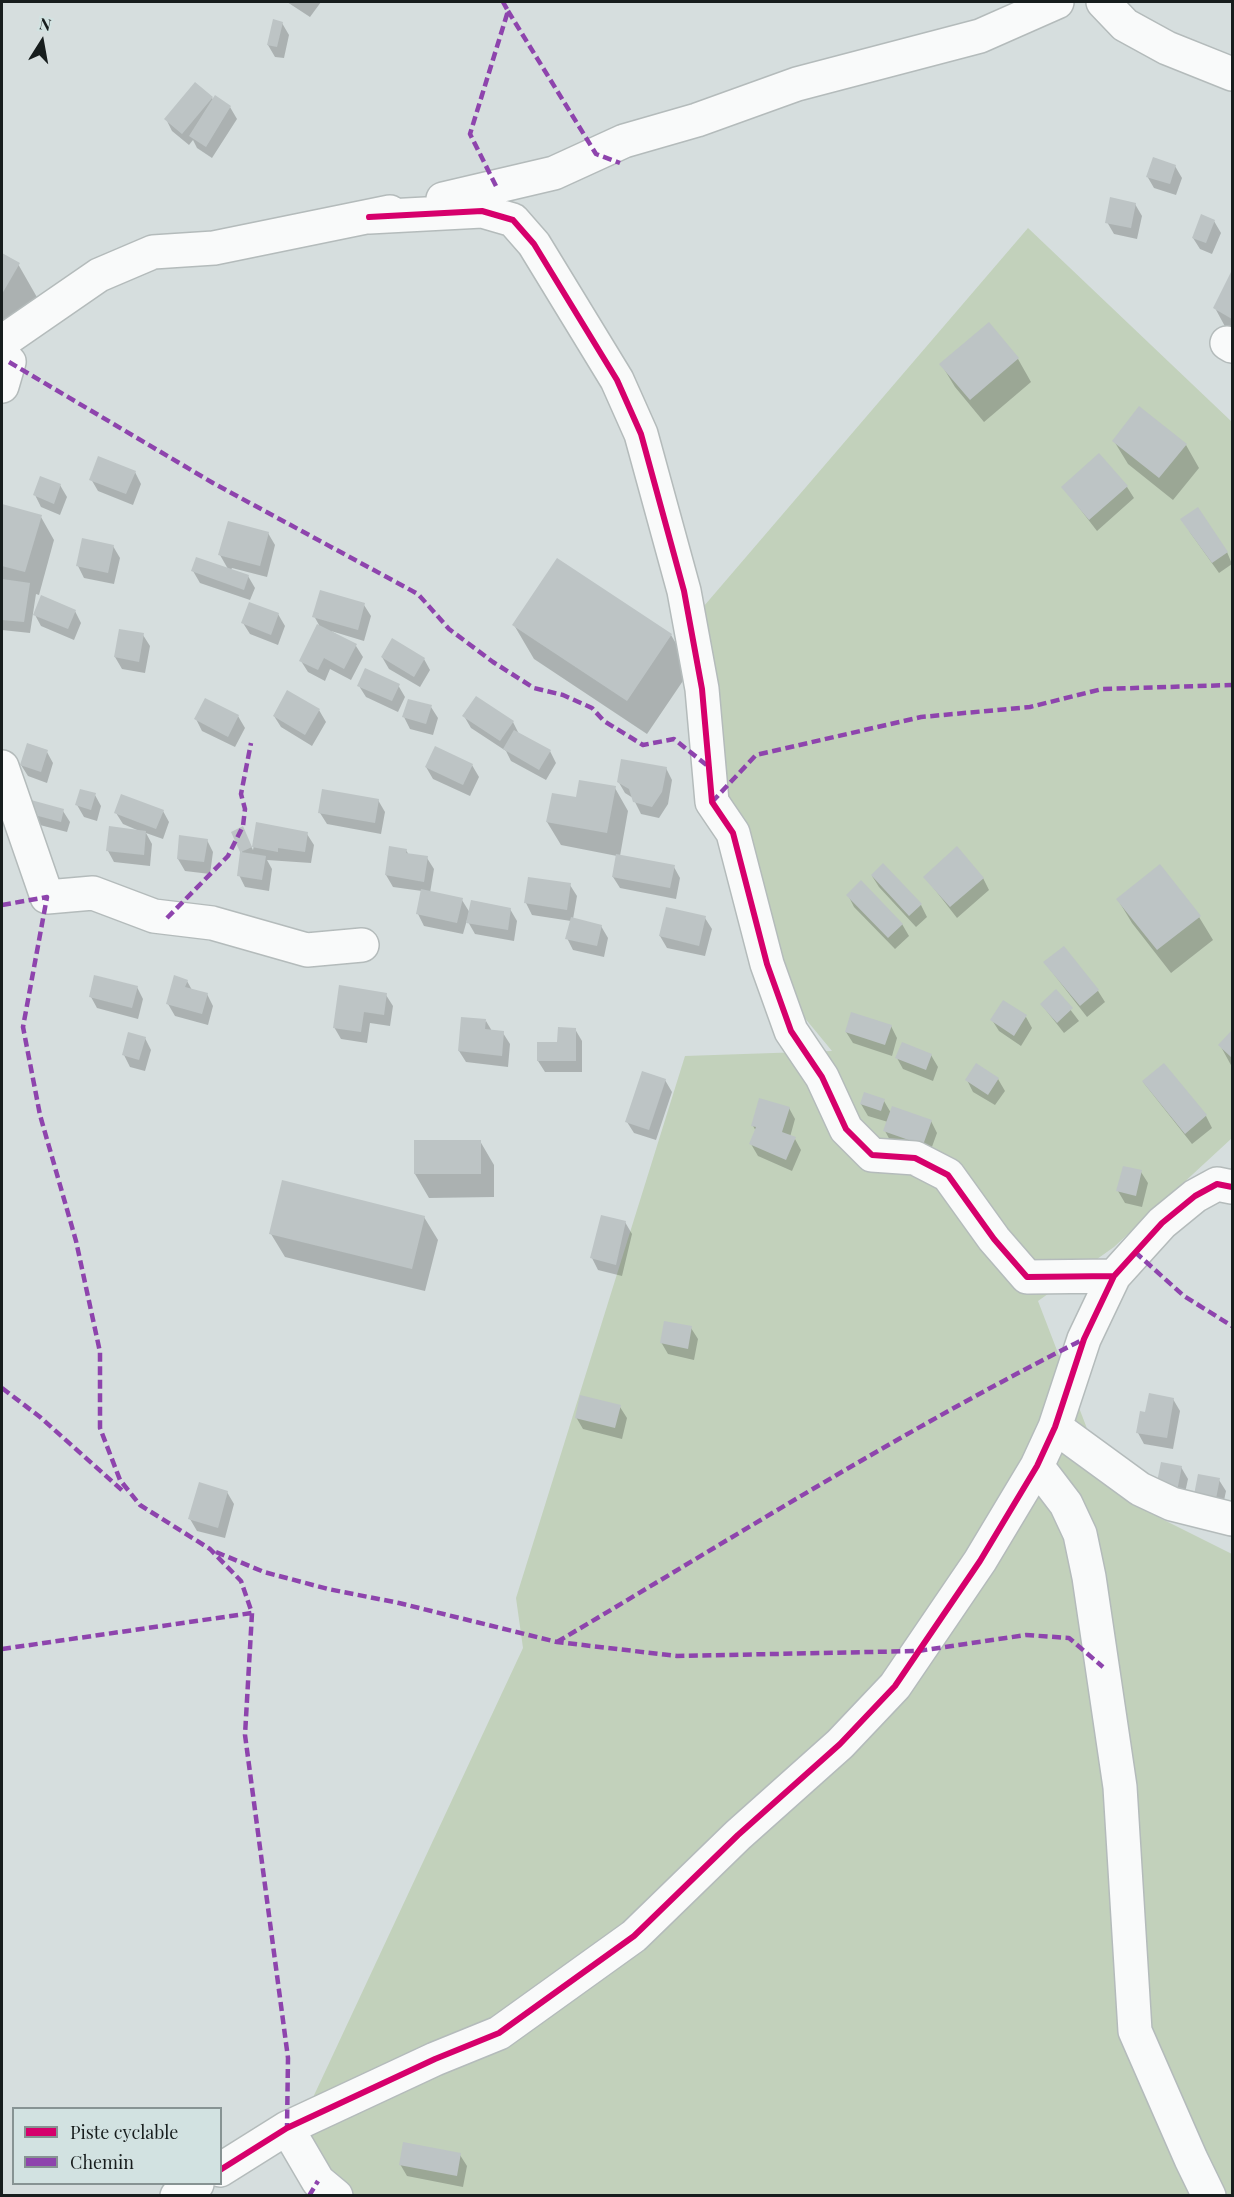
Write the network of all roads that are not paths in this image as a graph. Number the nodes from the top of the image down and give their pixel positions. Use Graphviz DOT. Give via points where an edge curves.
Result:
graph roads {
  1 [pos="1056,2"];
  2 [pos="1103,2"];
  3 [pos="1233,74"];
  4 [pos="585,158"];
  5 [pos="369,217"];
  6 [pos="526,236"];
  7 [pos="2,342"];
  8 [pos="2,355"];
  9 [pos="2,386"];
  10 [pos="2,767"];
  11 [pos="362,945"];
  12 [pos="1233,1187"];
  13 [pos="1114,1276"];
  14 [pos="1055,1427"];
  15 [pos="1037,1466"];
  16 [pos="1233,1519"];
  17 [pos="287,2128"];
  18 [pos="222,2169"];
  19 [pos="195,2185"];
  20 [pos="177,2196"];
  21 [pos="336,2196"];
  22 [pos="1209,2196"];
  1 -- 4 [label="street" via="980,36 797,84 624,141"];
  2 -- 3 [label="street" via="1125,25 1167,48"];
  4 -- 5 [label="street" via="554,173"];
  4 -- 6 [label="street" via="539,190 525,208"];
  5 -- 6 [label="street" via="482,211 513,220"];
  5 -- 7 [label="street" via="214,248 153,252 99,275"];
  6 -- 13 [label="street" via="617,380 641,434 684,591 702,689 711,802 733,833 767,964 791,1030 822,1077 846,1129 872,1155 915,1158 948,1175 1027,1277"];
  8 -- 9 [label="street" via="9,362"];
  10 -- 11 [label="street" via="47,897 93,893 154,916 212,923 307,950"];
  12 -- 13 [label="street" via="1217,1184 1195,1196 1162,1223"];
  13 -- 14 [label="street" via="1084,1339"];
  14 -- 15 [label="street"];
  14 -- 16 [label="street" via="1140,1489 1172,1504"];
  15 -- 17 [label="street" via="980,1561 895,1686 840,1744 634,1936 498,2033"];
  15 -- 22 [label="street" via="1066,1504 1080,1534 1089,1577 1120,1787 1135,2031"];
  17 -- 18 [label="street"];
  17 -- 21 [label="street" via="318,2181"];
  19 -- 20 [label="street"];
}
